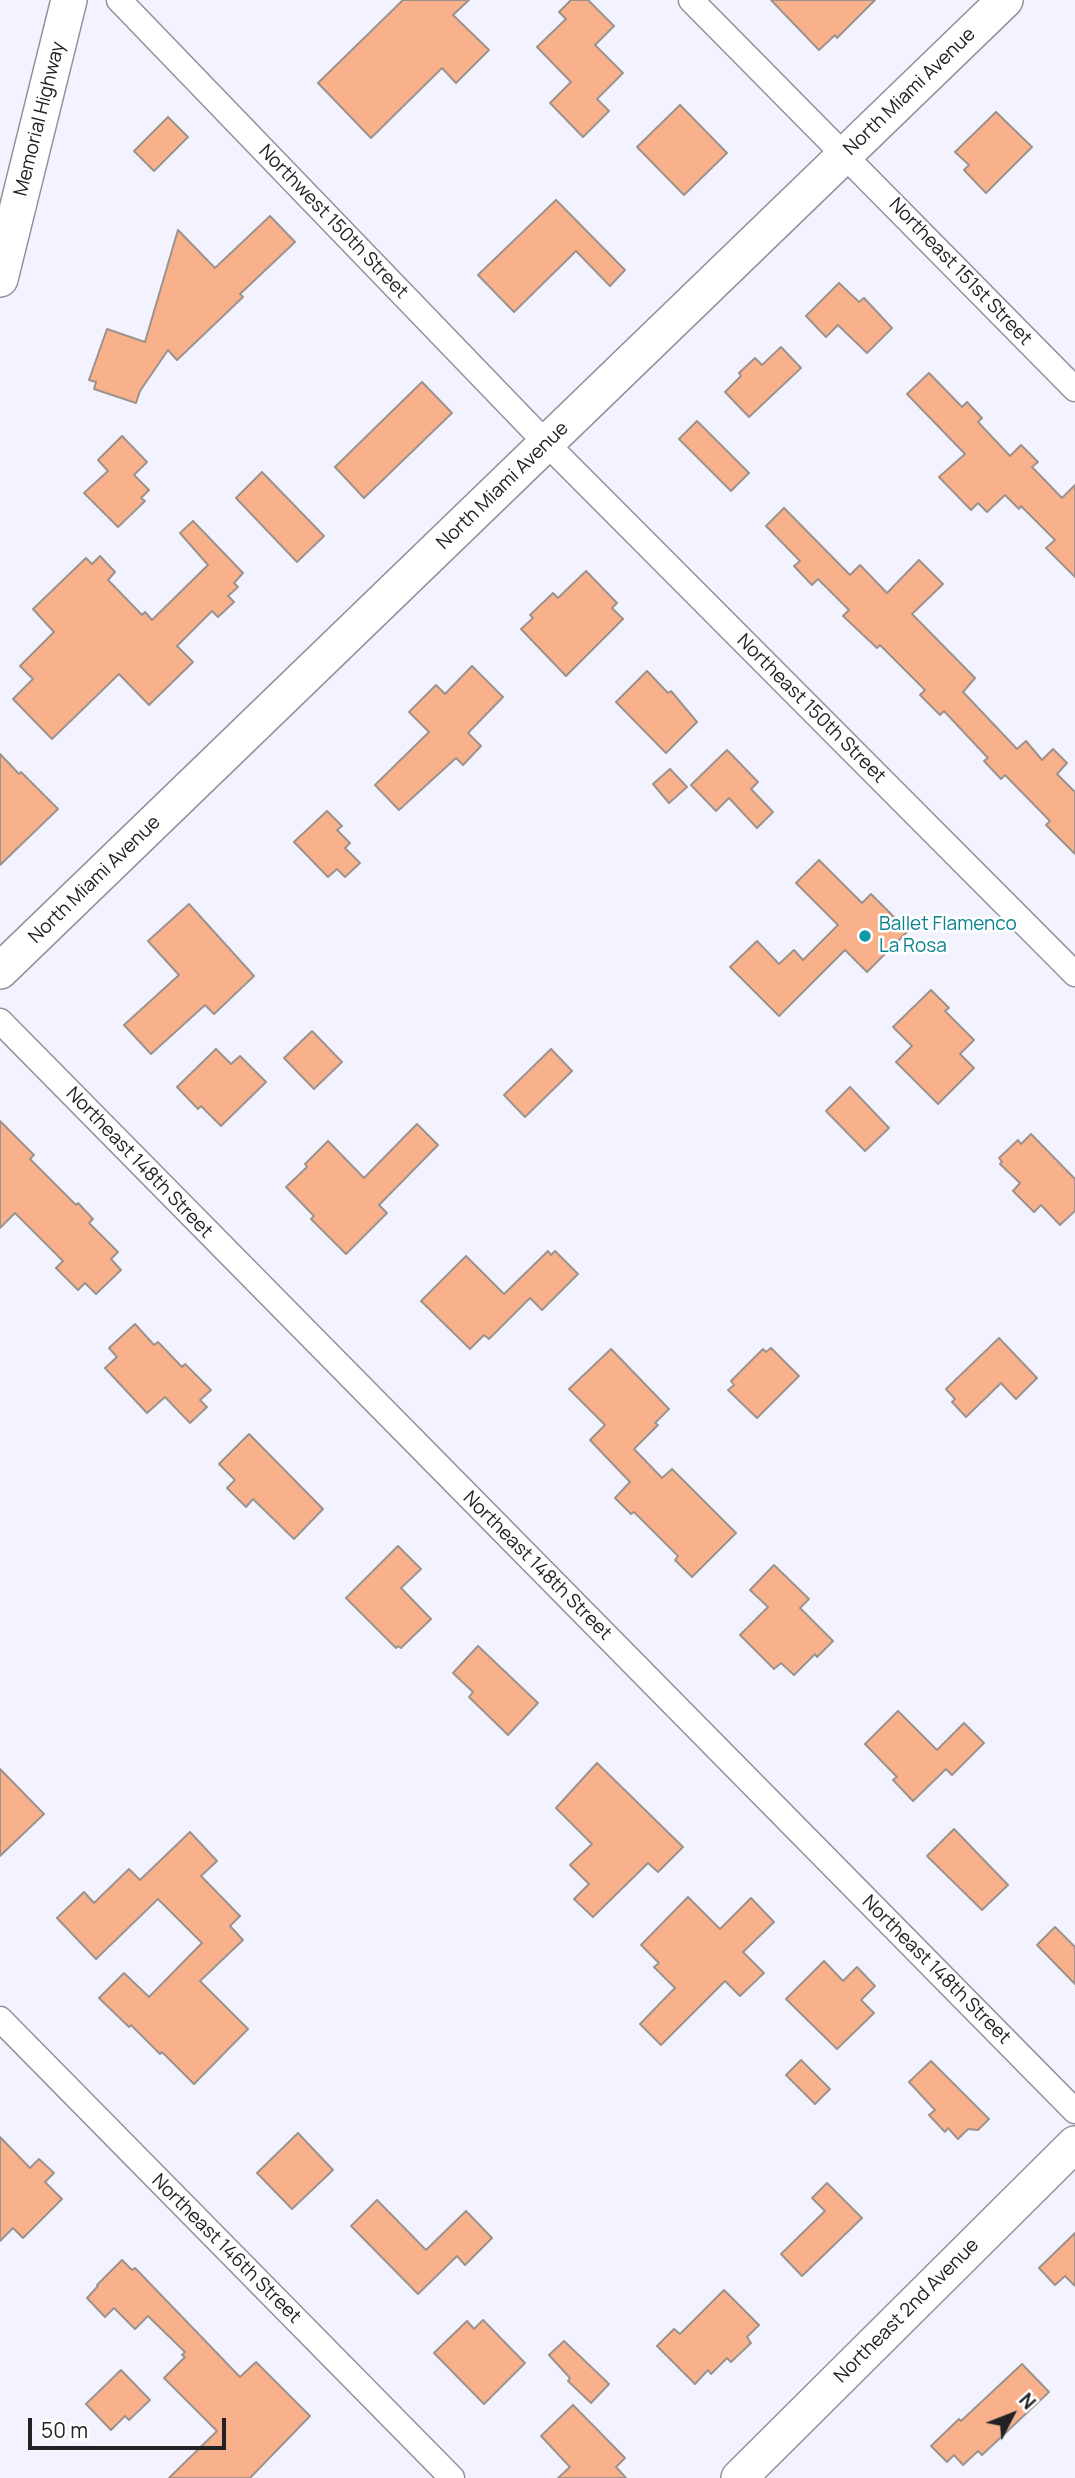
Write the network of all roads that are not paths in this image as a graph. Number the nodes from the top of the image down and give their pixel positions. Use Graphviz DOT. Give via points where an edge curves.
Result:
graph roads {
  1 [pos="69,0"];
  2 [pos="119,0"];
  3 [pos="691,0"];
  4 [pos="1004,0"];
  5 [pos="845,155"];
  6 [pos="0,279"];
  7 [pos="1075,389"];
  8 [pos="547,444"];
  9 [pos="0,971"];
  10 [pos="1075,974"];
  11 [pos="0,1021"];
  12 [pos="0,2019"];
  13 [pos="1075,2111"];
  14 [pos="1075,2144"];
  15 [pos="452,2478"];
  16 [pos="739,2478"];
  1 -- 6 [label="street, Memorial Highway"];
  2 -- 8 [label="street, Northwest 150th Street"];
  3 -- 5 [label="street, Northeast 151st Street"];
  4 -- 5 [label="street, North Miami Avenue"];
  5 -- 7 [label="street, Northeast 151st Street"];
  5 -- 8 [label="street, North Miami Avenue"];
  8 -- 9 [label="street, North Miami Avenue"];
  8 -- 10 [label="street, Northeast 150th Street"];
  11 -- 13 [label="street, Northeast 148th Street"];
  12 -- 15 [label="street, Northeast 146th Street"];
  14 -- 16 [label="street, Northeast 2nd Avenue"];
}
